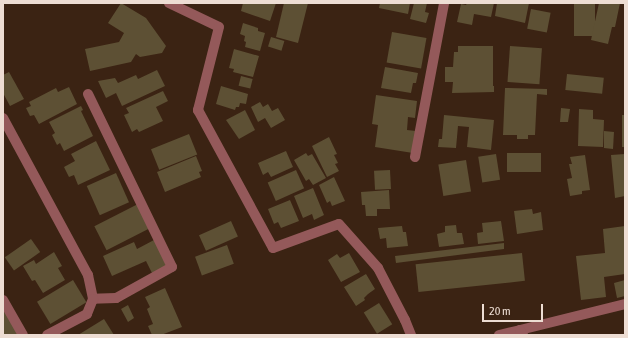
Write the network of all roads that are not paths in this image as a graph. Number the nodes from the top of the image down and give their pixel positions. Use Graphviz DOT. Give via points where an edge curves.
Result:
graph roads {
  1 [pos="169,3"];
  2 [pos="444,3"];
  3 [pos="88,94"];
  4 [pos="3,118"];
  5 [pos="415,157"];
  6 [pos="93,299"];
  7 [pos="3,300"];
  8 [pos="625,304"];
  9 [pos="521,333"];
  10 [pos="23,335"];
  11 [pos="47,335"];
  12 [pos="411,335"];
  13 [pos="499,335"];
  1 -- 12 [label="street" via="219,27 198,110 273,248 339,224 378,268"];
  2 -- 5 [label="street"];
  3 -- 6 [label="street" via="172,267 116,298"];
  4 -- 6 [label="street" via="88,275"];
  6 -- 11 [label="street" via="87,314"];
  7 -- 10 [label="street"];
  8 -- 9 [label="street"];
  9 -- 13 [label="street"];
}
